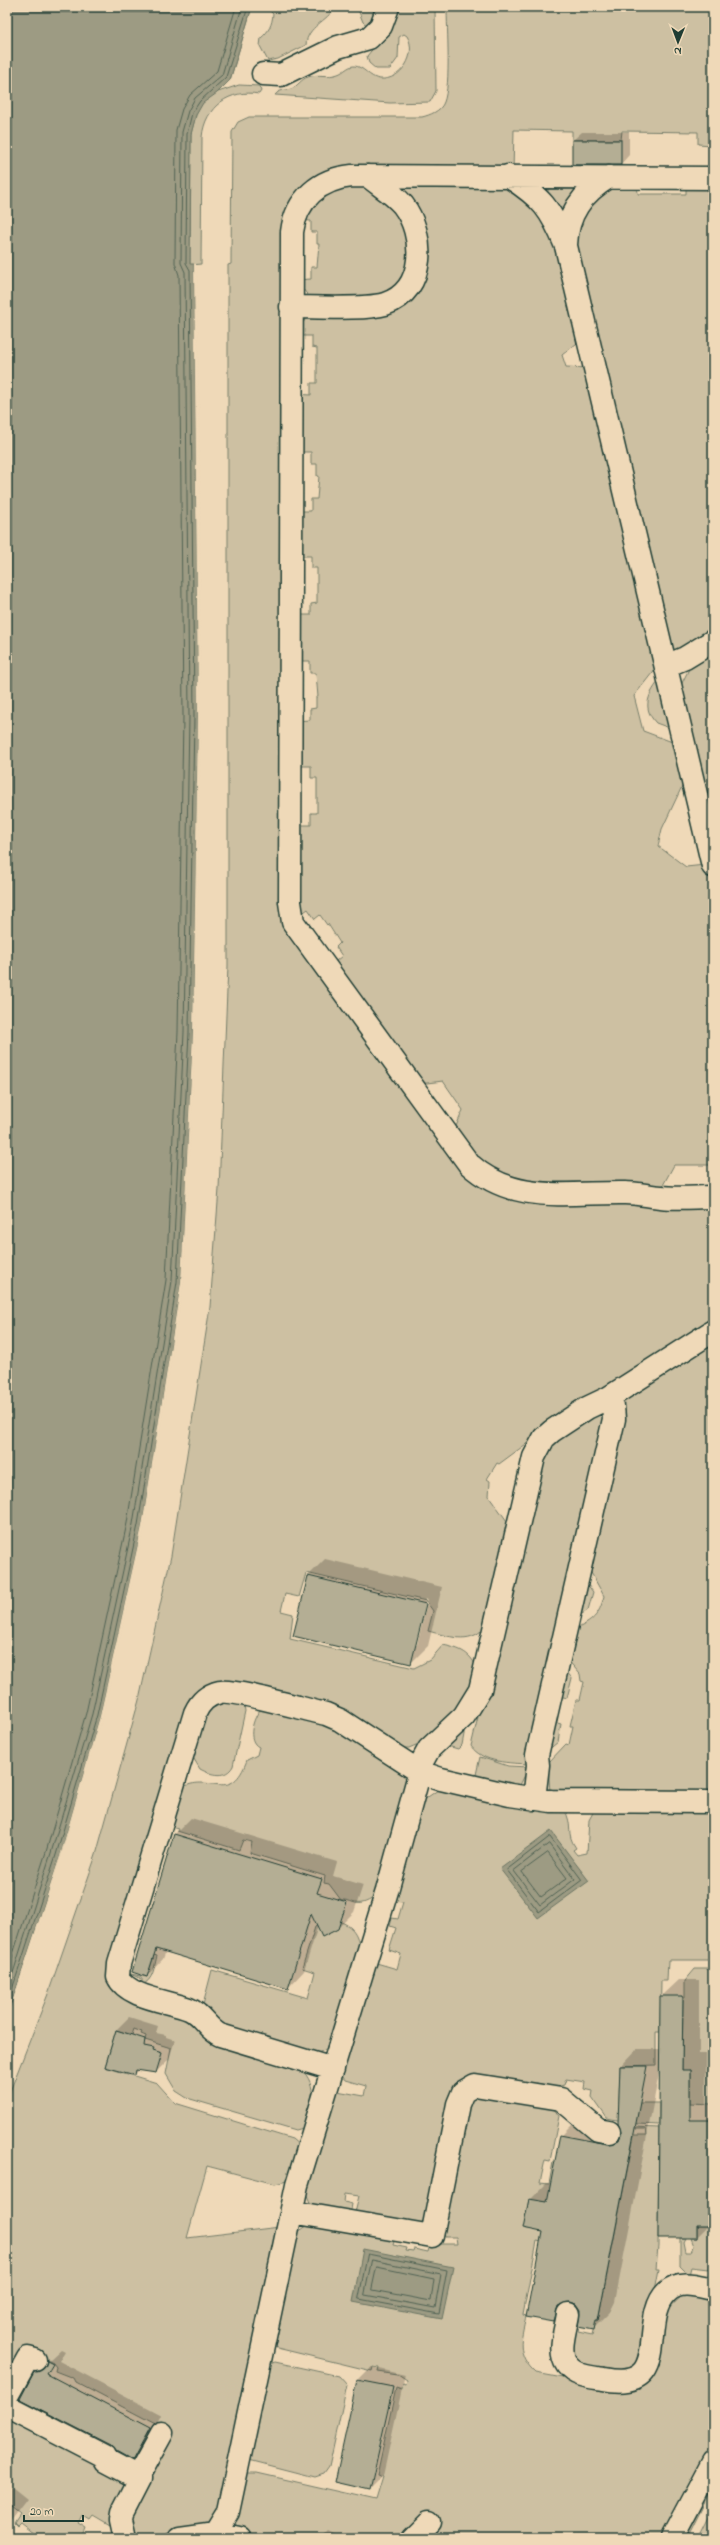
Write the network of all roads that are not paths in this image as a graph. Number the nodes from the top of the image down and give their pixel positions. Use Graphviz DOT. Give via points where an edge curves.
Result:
graph roads {
  1 [pos="388,7"];
  2 [pos="263,74"];
  3 [pos="368,176"];
  4 [pos="508,176"];
  5 [pos="609,177"];
  6 [pos="713,178"];
  7 [pos="566,246"];
  8 [pos="291,307"];
  9 [pos="713,641"];
  10 [pos="666,666"];
  11 [pos="708,815"];
  12 [pos="713,866"];
  13 [pos="713,1197"];
  14 [pos="713,1331"];
  15 [pos="608,1398"];
  16 [pos="420,1772"];
  17 [pos="534,1799"];
  18 [pos="713,1802"];
  19 [pos="332,2068"];
  20 [pos="609,2132"];
  21 [pos="292,2212"];
  22 [pos="713,2289"];
  23 [pos="568,2314"];
  24 [pos="35,2360"];
  25 [pos="7,2396"];
  26 [pos="7,2406"];
  27 [pos="162,2433"];
  28 [pos="713,2461"];
  29 [pos="140,2479"];
  30 [pos="429,2522"];
  31 [pos="215,2533"];
  32 [pos="125,2538"];
  33 [pos="179,2538"];
  34 [pos="239,2538"];
  35 [pos="413,2538"];
  36 [pos="672,2538"];
  1 -- 2 [label="lane" via="381,26 369,38 338,48 281,75"];
  3 -- 4 [label="lane"];
  3 -- 8 [label="lane" via="345,177 326,182 308,195 298,208 292,232"];
  3 -- 8 [label="lane" via="397,199 412,222 419,253 411,284 400,296 384,304"];
  4 -- 5 [label="lane"];
  4 -- 7 [label="lane" via="531,191 549,209"];
  5 -- 6 [label="lane"];
  5 -- 7 [label="lane" via="588,192 572,213 567,227"];
  7 -- 10 [label="lane"];
  8 -- 13 [label="lane" via="290,902 293,922 469,1164 488,1179 508,1189 533,1194 627,1193 663,1197"];
  9 -- 10 [label="lane"];
  10 -- 11 [label="lane"];
  11 -- 12 [label="lane"];
  14 -- 15 [label="lane"];
  15 -- 16 [label="lane" via="587,1408 552,1431 538,1448 480,1690 464,1716 429,1749"];
  15 -- 17 [label="lane" via="613,1406 614,1419 537,1755"];
  16 -- 17 [label="lane" via="449,1782"];
  16 -- 19 [label="lane"];
  16 -- 19 [label="lane" via="340,1720 326,1714 227,1692 206,1697 198,1706 119,1964 118,1977 129,1990 191,2010 214,2033"];
  17 -- 18 [label="lane"];
  19 -- 21 [label="lane" via="297,2185"];
  20 -- 21 [label="lane" via="598,2130 562,2099 475,2085 463,2092 458,2104 432,2236"];
  21 -- 31 [label="lane" via="228,2512"];
  22 -- 23 [label="lane" via="685,2284 671,2288 665,2293 659,2306 649,2358 644,2369 637,2377 621,2382 584,2376 568,2366 564,2360 563,2345"];
  24 -- 25 [label="lane" via="28,2358"];
  26 -- 29 [label="lane" via="104,2456 106,2461"];
  27 -- 29 [label="lane" via="140,2473"];
  28 -- 36 [label="lane"];
  29 -- 32 [label="lane" via="122,2514"];
  30 -- 35 [label="lane"];
  31 -- 33 [label="lane"];
  31 -- 34 [label="lane"];
}
